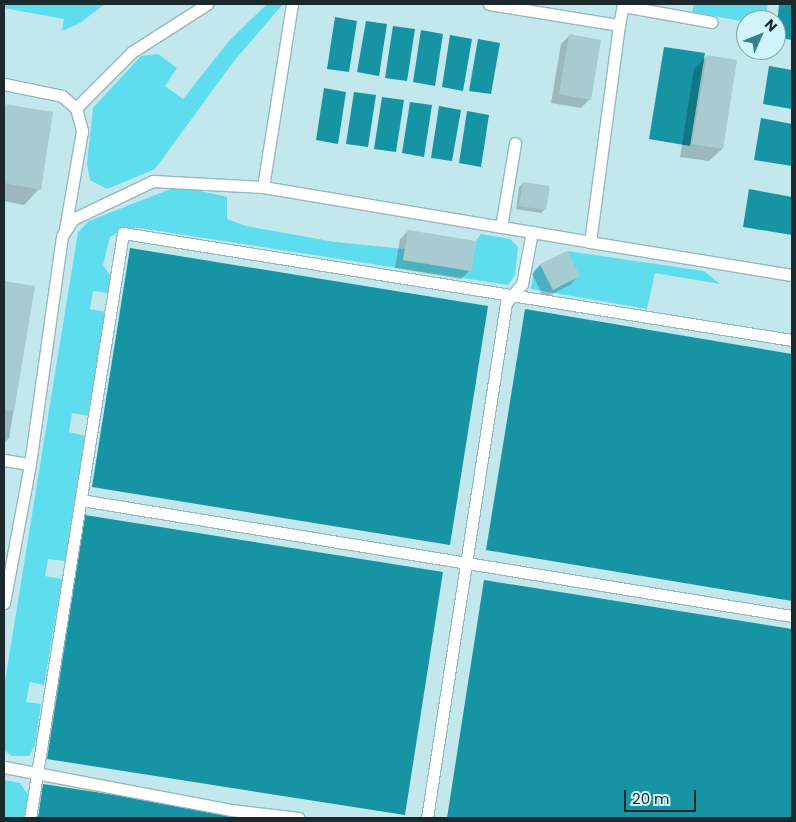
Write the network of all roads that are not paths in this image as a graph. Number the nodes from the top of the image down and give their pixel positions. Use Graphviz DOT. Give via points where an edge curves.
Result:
graph roads {
  1 [pos="207,4"];
  2 [pos="292,4"];
  3 [pos="488,4"];
  4 [pos="623,5"];
  5 [pos="712,22"];
  6 [pos="619,25"];
  7 [pos="4,84"];
  8 [pos="76,108"];
  9 [pos="515,144"];
  10 [pos="263,187"];
  11 [pos="501,227"];
  12 [pos="532,232"];
  13 [pos="64,233"];
  14 [pos="590,242"];
  15 [pos="792,275"];
  16 [pos="512,296"];
  17 [pos="792,340"];
  18 [pos="4,460"];
  19 [pos="30,464"];
  20 [pos="81,500"];
  21 [pos="466,562"];
  22 [pos="4,603"];
  23 [pos="792,616"];
  24 [pos="4,767"];
  25 [pos="38,773"];
  26 [pos="30,818"];
  27 [pos="299,818"];
  28 [pos="427,818"];
  1 -- 8 [label="lane" via="132,52"];
  2 -- 10 [label="lane"];
  3 -- 6 [label="lane"];
  4 -- 5 [label="lane"];
  4 -- 6 [label="lane"];
  6 -- 14 [label="lane"];
  7 -- 8 [label="lane" via="62,96"];
  8 -- 13 [label="lane" via="82,131"];
  9 -- 11 [label="lane"];
  10 -- 11 [label="lane"];
  10 -- 13 [label="lane" via="152,181 73,219"];
  11 -- 12 [label="lane"];
  12 -- 14 [label="lane"];
  12 -- 16 [label="lane" via="522,284"];
  13 -- 19 [label="lane"];
  14 -- 15 [label="lane"];
  16 -- 17 [label="lane"];
  16 -- 20 [label="lane" via="123,233"];
  16 -- 21 [label="lane" via="506,303"];
  18 -- 19 [label="lane"];
  19 -- 22 [label="lane"];
  20 -- 21 [label="lane"];
  20 -- 25 [label="lane"];
  21 -- 23 [label="lane"];
  21 -- 28 [label="lane"];
  24 -- 25 [label="lane"];
  25 -- 26 [label="lane"];
  25 -- 27 [label="lane" via="231,810"];
}
